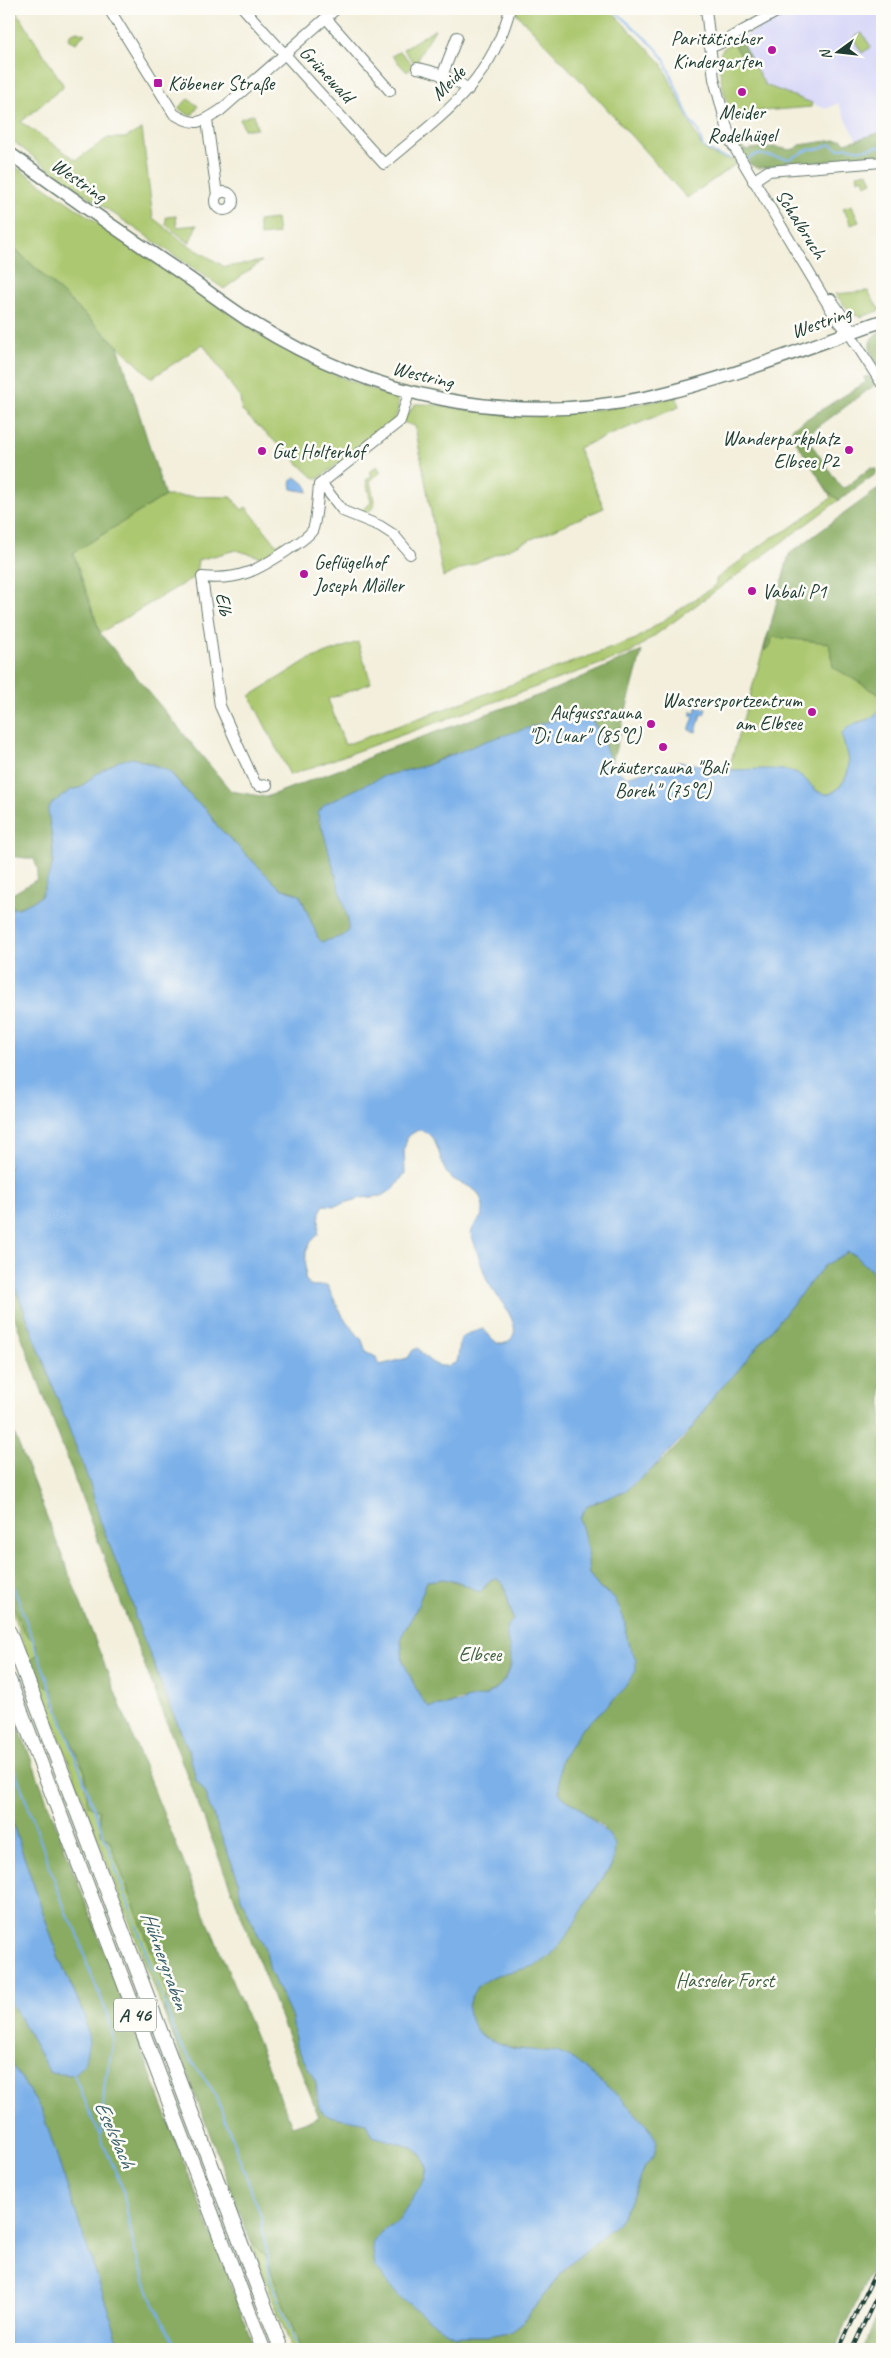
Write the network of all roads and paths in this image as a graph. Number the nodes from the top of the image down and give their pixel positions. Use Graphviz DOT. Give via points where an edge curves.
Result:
graph roads {
  1 [pos="109,9"];
  2 [pos="244,9"];
  3 [pos="336,9"];
  4 [pos="510,9"];
  5 [pos="706,9"];
  6 [pos="782,9"];
  7 [pos="326,18"];
  8 [pos="458,37"];
  9 [pos="709,45"];
  10 [pos="286,55"];
  11 [pos="417,68"];
  12 [pos="442,76"];
  13 [pos="468,90"];
  14 [pos="390,91"];
  15 [pos="207,120"];
  16 [pos="9,153"];
  17 [pos="882,162"];
  18 [pos="384,164"];
  19 [pos="756,179"];
  20 [pos="217,195"];
  21 [pos="882,321"];
  22 [pos="849,332"];
  23 [pos="882,384"];
  24 [pos="409,393"];
  25 [pos="319,485"];
  26 [pos="410,554"];
  27 [pos="268,785"];
  28 [pos="9,1632"];
  29 [pos="9,1680"];
  30 [pos="263,2349"];
  31 [pos="281,2349"];
  1 -- 15 [label="street" via="174,114 191,123"];
  2 -- 10 [label="street, Grünewald"];
  3 -- 7 [label="street"];
  4 -- 13 [label="street, Meide" via="494,53"];
  5 -- 9 [label="street, Schalbruch"];
  6 -- 9 [label="street" via="717,45"];
  7 -- 10 [label="street"];
  7 -- 14 [label="street"];
  8 -- 12 [label="street"];
  9 -- 19 [label="street, Schalbruch" via="714,79 731,142"];
  10 -- 15 [label="street"];
  10 -- 18 [label="street, Grünewald"];
  11 -- 12 [label="street"];
  12 -- 13 [label="street"];
  13 -- 18 [label="street, Meide"];
  15 -- 20 [label="street"];
  16 -- 24 [label="main road, Westring" via="254,324 341,369"];
  17 -- 19 [label="street, Schalbruch" via="768,171"];
  19 -- 22 [label="street, Schalbruch" via="836,318"];
  21 -- 22 [label="main road, Westring"];
  22 -- 23 [label="street, Schalbruch"];
  22 -- 24 [label="main road, Westring" via="698,384 609,403 503,408"];
  24 -- 25 [label="street" via="400,421"];
  25 -- 26 [label="street" via="325,488 342,511 380,526 394,535"];
  25 -- 27 [label="street, Elb" via="313,529 300,542 247,574 202,577 220,706 255,783"];
  28 -- 31 [label="highway, A 46"];
  29 -- 30 [label="highway, A 46"];
}
